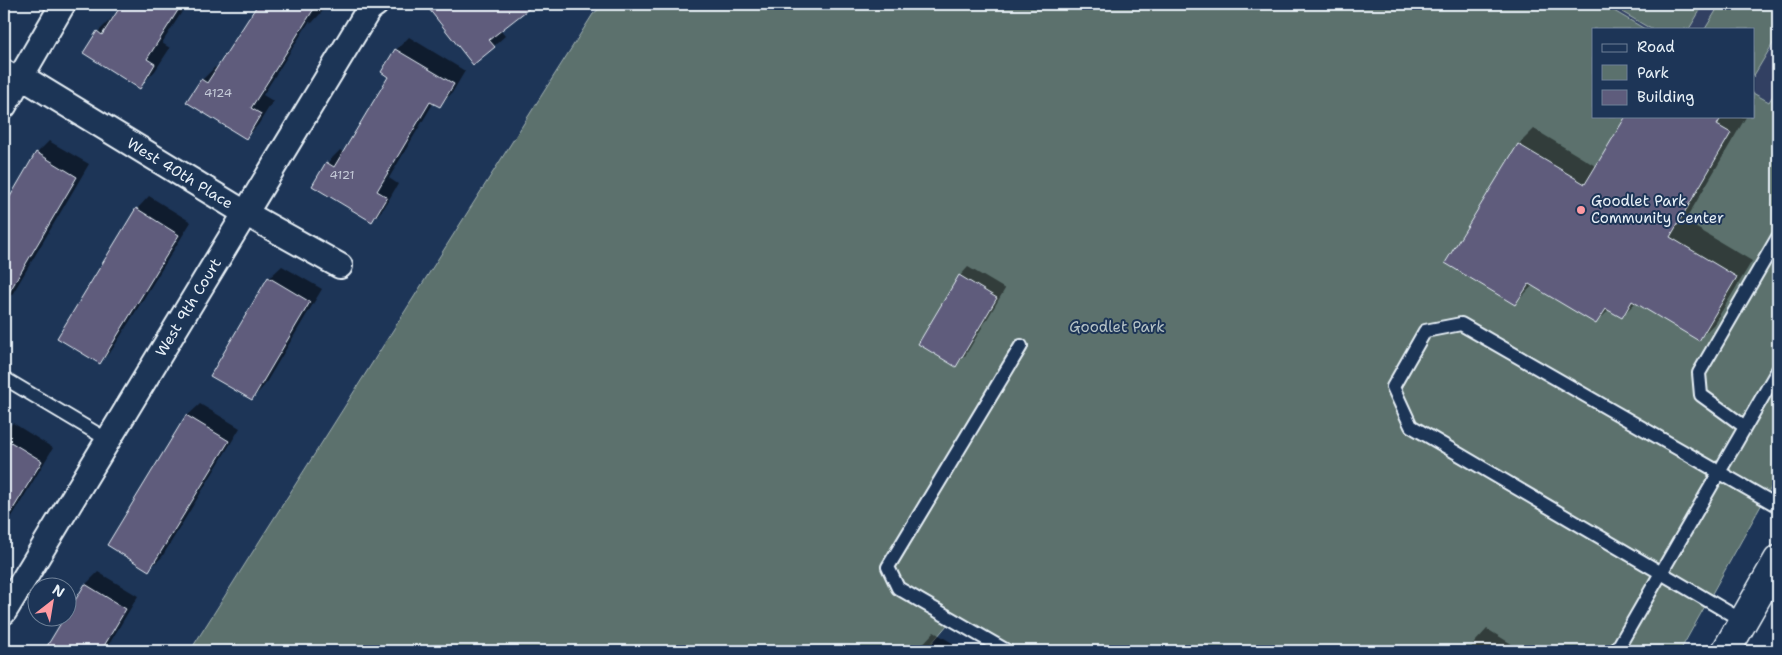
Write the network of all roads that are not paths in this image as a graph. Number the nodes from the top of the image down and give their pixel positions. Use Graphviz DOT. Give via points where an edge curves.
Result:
graph roads {
  1 [pos="63,4"];
  2 [pos="376,4"];
  3 [pos="13,71"];
  4 [pos="4,106"];
  5 [pos="246,213"];
  6 [pos="1778,236"];
  7 [pos="340,266"];
  8 [pos="1020,346"];
  9 [pos="1778,370"];
  10 [pos="4,378"];
  11 [pos="1745,427"];
  12 [pos="108,440"];
  13 [pos="1719,472"];
  14 [pos="1778,506"];
  15 [pos="1778,560"];
  16 [pos="1661,573"];
  17 [pos="4,612"];
  18 [pos="1743,621"];
  19 [pos="1007,651"];
  20 [pos="1616,651"];
  21 [pos="1726,651"];
  1 -- 3 [label="street"];
  2 -- 5 [label="street, West 9th Court" via="369,10"];
  3 -- 4 [label="street"];
  3 -- 5 [label="street, West 40th Place"];
  5 -- 7 [label="street, West 40th Place"];
  5 -- 12 [label="street, West 9th Court"];
  6 -- 11 [label="lane" via="1699,373 1701,395"];
  8 -- 19 [label="lane" via="888,567 898,588"];
  9 -- 11 [label="lane"];
  10 -- 12 [label="lane"];
  11 -- 13 [label="lane"];
  12 -- 17 [label="street, West 9th Court"];
  13 -- 14 [label="lane"];
  13 -- 16 [label="lane"];
  13 -- 16 [label="lane" via="1461,324 1425,332 1393,387 1411,426"];
  15 -- 18 [label="street"];
  16 -- 18 [label="lane"];
  16 -- 20 [label="lane"];
  18 -- 21 [label="street"];
}
